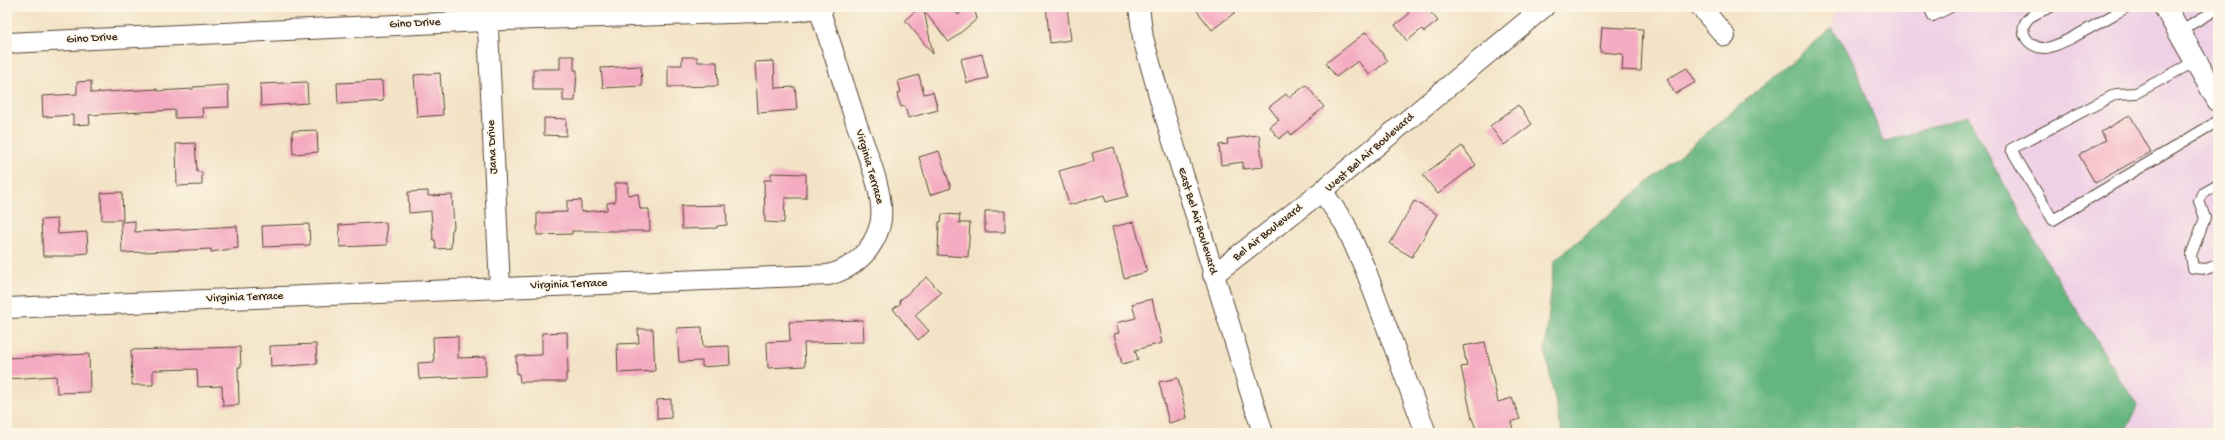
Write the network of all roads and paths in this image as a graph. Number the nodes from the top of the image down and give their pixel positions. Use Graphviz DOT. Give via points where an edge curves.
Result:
graph roads {
  1 [pos="1139,7"];
  2 [pos="1544,7"];
  3 [pos="1701,7"];
  4 [pos="1951,7"];
  5 [pos="2051,7"];
  6 [pos="2127,7"];
  7 [pos="2165,7"];
  8 [pos="822,8"];
  9 [pos="2218,9"];
  10 [pos="1931,12"];
  11 [pos="487,14"];
  12 [pos="2179,31"];
  13 [pos="1725,36"];
  14 [pos="7,43"];
  15 [pos="2196,61"];
  16 [pos="2217,97"];
  17 [pos="2218,121"];
  18 [pos="2218,185"];
  19 [pos="1322,191"];
  20 [pos="2218,265"];
  21 [pos="1213,275"];
  22 [pos="500,288"];
  23 [pos="7,308"];
  24 [pos="1263,433"];
  25 [pos="1426,433"];
  1 -- 21 [label="street, East Bel Air Boulevard" via="1143,38"];
  2 -- 19 [label="street, West Bel Air Boulevard"];
  3 -- 13 [label="street"];
  4 -- 10 [label="lane"];
  5 -- 6 [label="lane" via="2029,18 2024,25 2023,32 2028,42 2035,47 2046,48 2077,35"];
  7 -- 12 [label="highway"];
  8 -- 11 [label="street, Gino Drive" via="795,11"];
  8 -- 22 [label="street, Virginia Terrace" via="867,154 881,212 880,225 875,237 853,266 828,275"];
  9 -- 12 [label="lane"];
  11 -- 14 [label="street, Gino Drive"];
  11 -- 22 [label="street, Jana Drive"];
  12 -- 15 [label="highway"];
  15 -- 16 [label="highway"];
  15 -- 17 [label="lane" via="2136,93 2116,94 2011,149 2053,220"];
  18 -- 20 [label="lane" via="2202,194 2199,201 2204,218 2191,255 2193,268 2206,269"];
  19 -- 21 [label="street, Bel Air Boulevard"];
  19 -- 25 [label="street, West Bel Air Boulevard" via="1344,224 1366,271"];
  21 -- 24 [label="street, East Bel Air Boulevard"];
  22 -- 23 [label="street, Virginia Terrace"];
}
